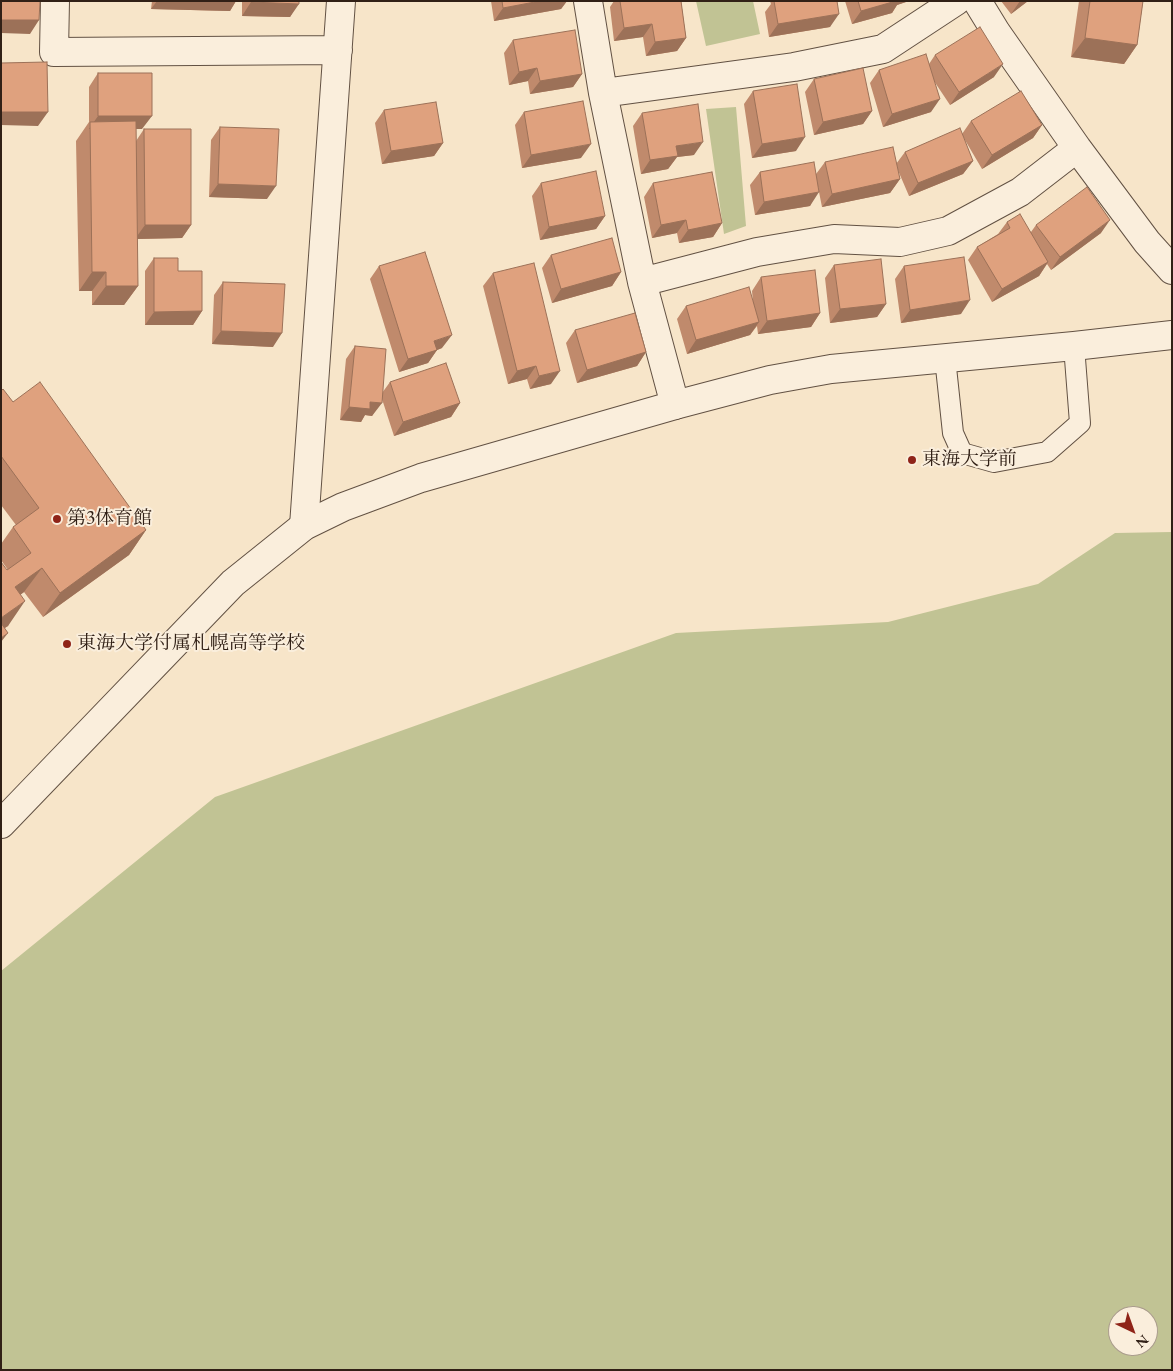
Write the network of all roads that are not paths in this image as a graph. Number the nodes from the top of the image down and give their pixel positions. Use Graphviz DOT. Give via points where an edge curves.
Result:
graph roads {
  1 [pos="55,1"];
  2 [pos="341,1"];
  3 [pos="588,1"];
  4 [pos="956,1"];
  5 [pos="977,1"];
  6 [pos="338,50"];
  7 [pos="602,93"];
  8 [pos="1077,148"];
  9 [pos="1172,270"];
  10 [pos="642,282"];
  11 [pos="1172,335"];
  12 [pos="1074,346"];
  13 [pos="946,358"];
  14 [pos="674,405"];
  15 [pos="304,526"];
  16 [pos="1,824"];
  1 -- 6 [label="street" via="54,52"];
  2 -- 6 [label="street"];
  3 -- 7 [label="street"];
  4 -- 7 [label="street" via="883,49 794,67"];
  5 -- 8 [label="street"];
  6 -- 15 [label="street"];
  7 -- 10 [label="street"];
  8 -- 9 [label="street" via="1147,242"];
  8 -- 10 [label="street" via="1020,192 948,231 900,242 834,239 757,252"];
  10 -- 14 [label="street"];
  11 -- 12 [label="street"];
  12 -- 13 [label="street"];
  12 -- 13 [label="lane" via="1080,423 1047,452 994,462 962,453 953,433"];
  13 -- 14 [label="street" via="779,378"];
  14 -- 15 [label="street" via="421,478 343,507"];
  15 -- 16 [label="street" via="233,583"];
}
